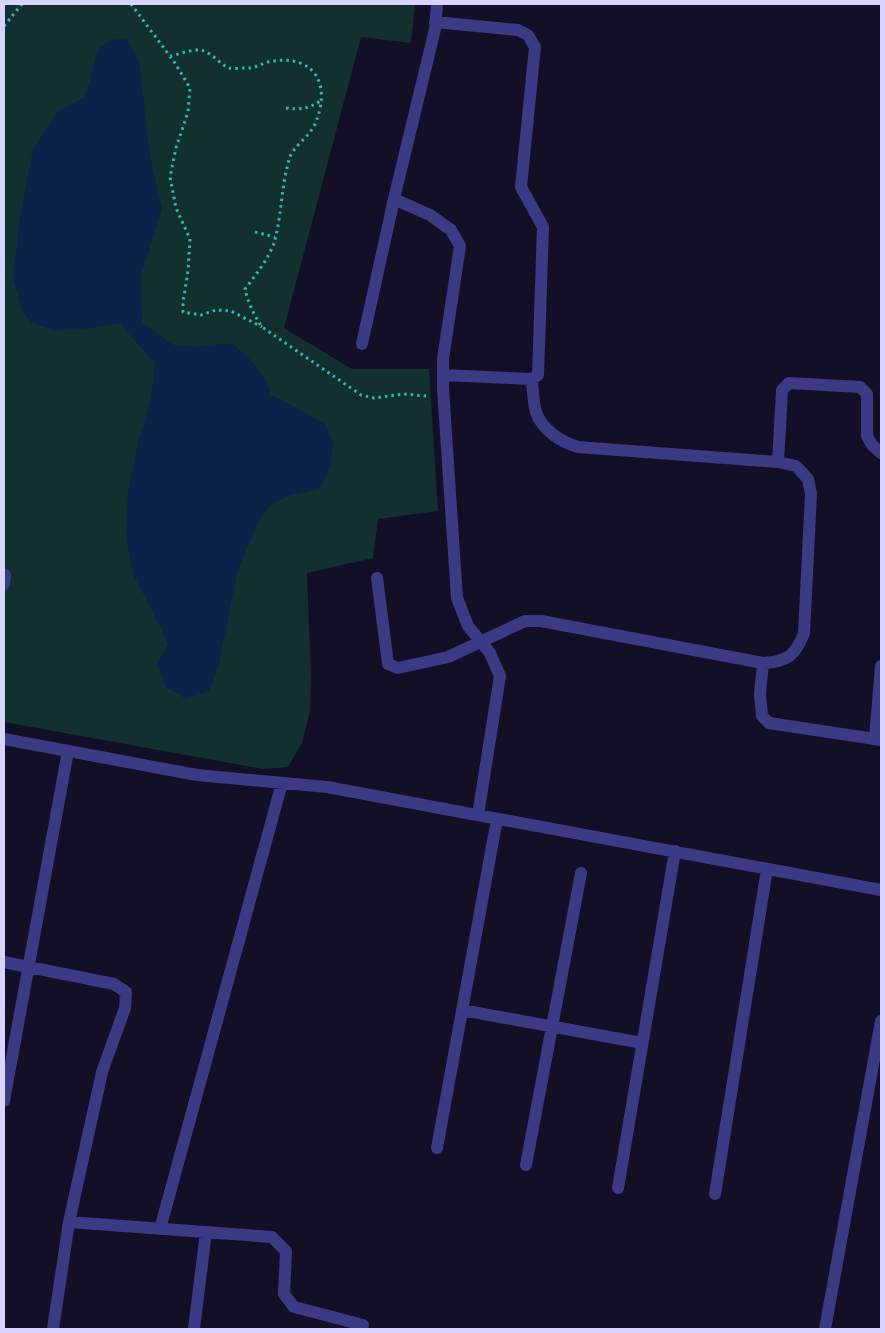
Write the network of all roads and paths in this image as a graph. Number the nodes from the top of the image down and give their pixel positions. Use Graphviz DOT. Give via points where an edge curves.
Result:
graph roads {
  1 [pos="22,4"];
  2 [pos="131,4"];
  3 [pos="437,4"];
  4 [pos="435,22"];
  5 [pos="4,26"];
  6 [pos="170,56"];
  7 [pos="321,101"];
  8 [pos="286,108"];
  9 [pos="394,198"];
  10 [pos="255,232"];
  11 [pos="275,237"];
  12 [pos="262,328"];
  13 [pos="362,344"];
  14 [pos="443,374"];
  15 [pos="532,379"];
  16 [pos="444,397"];
  17 [pos="881,453"];
  18 [pos="778,462"];
  19 [pos="377,578"];
  20 [pos="481,641"];
  21 [pos="763,663"];
  22 [pos="881,666"];
  23 [pos="4,739"];
  24 [pos="878,739"];
  25 [pos="68,751"];
  26 [pos="282,783"];
  27 [pos="478,815"];
  28 [pos="497,819"];
  29 [pos="675,851"];
  30 [pos="767,869"];
  31 [pos="581,873"];
  32 [pos="881,890"];
  33 [pos="4,962"];
  34 [pos="28,967"];
  35 [pos="462,1010"];
  36 [pos="881,1021"];
  37 [pos="552,1027"];
  38 [pos="642,1043"];
  39 [pos="4,1101"];
  40 [pos="437,1148"];
  41 [pos="526,1165"];
  42 [pos="618,1188"];
  43 [pos="714,1194"];
  44 [pos="69,1222"];
  45 [pos="160,1229"];
  46 [pos="206,1232"];
  47 [pos="53,1329"];
  48 [pos="194,1329"];
  49 [pos="362,1329"];
  50 [pos="825,1329"];
  1 -- 5 [label="path"];
  2 -- 6 [label="path"];
  3 -- 4 [label="street"];
  4 -- 9 [label="street"];
  4 -- 15 [label="street" via="518,30 528,35 535,48 521,187 542,227 538,375"];
  6 -- 7 [label="path" via="199,50 229,68 251,69 272,61 293,61 308,66 317,77"];
  6 -- 12 [label="path" via="190,88 188,112 170,177 176,208 190,239 183,312 201,315 231,310"];
  7 -- 8 [label="path" via="306,109"];
  7 -- 11 [label="path" via="315,126 290,155"];
  9 -- 13 [label="street"];
  9 -- 14 [label="street" via="451,230 460,246"];
  10 -- 11 [label="path"];
  11 -- 12 [label="path" via="258,272 246,288 247,298"];
  12 -- 16 [label="path" via="361,395 374,398 404,394"];
  14 -- 15 [label="street"];
  14 -- 16 [label="street"];
  15 -- 18 [label="street" via="536,412 542,424 565,443 578,447"];
  16 -- 20 [label="street" via="457,598 468,626"];
  17 -- 18 [label="street" via="867,436 867,394 860,387 789,383 782,390"];
  18 -- 21 [label="street" via="796,466 808,479 811,494 804,632 800,645 785,659"];
  19 -- 20 [label="street" via="388,664 398,668 448,657"];
  20 -- 21 [label="street" via="525,621 541,621"];
  20 -- 27 [label="street" via="500,676"];
  21 -- 24 [label="street" via="760,694 762,716 768,723"];
  22 -- 24 [label="street"];
  23 -- 25 [label="street"];
  25 -- 26 [label="street" via="197,775"];
  25 -- 34 [label="street"];
  26 -- 27 [label="street" via="327,787"];
  26 -- 45 [label="street"];
  27 -- 28 [label="street"];
  28 -- 29 [label="street"];
  28 -- 35 [label="street"];
  29 -- 30 [label="street"];
  29 -- 38 [label="street"];
  30 -- 32 [label="street"];
  30 -- 43 [label="street"];
  31 -- 37 [label="street"];
  33 -- 34 [label="street"];
  34 -- 39 [label="street"];
  34 -- 44 [label="street" via="114,984 126,992 125,1008 102,1072"];
  35 -- 37 [label="street"];
  35 -- 40 [label="street"];
  36 -- 50 [label="street"];
  37 -- 38 [label="street"];
  37 -- 41 [label="street"];
  38 -- 42 [label="street"];
  44 -- 45 [label="street"];
  44 -- 47 [label="street"];
  45 -- 46 [label="street"];
  46 -- 48 [label="street"];
  46 -- 49 [label="street" via="272,1237 286,1250 284,1294 294,1307 363,1325"];
}
